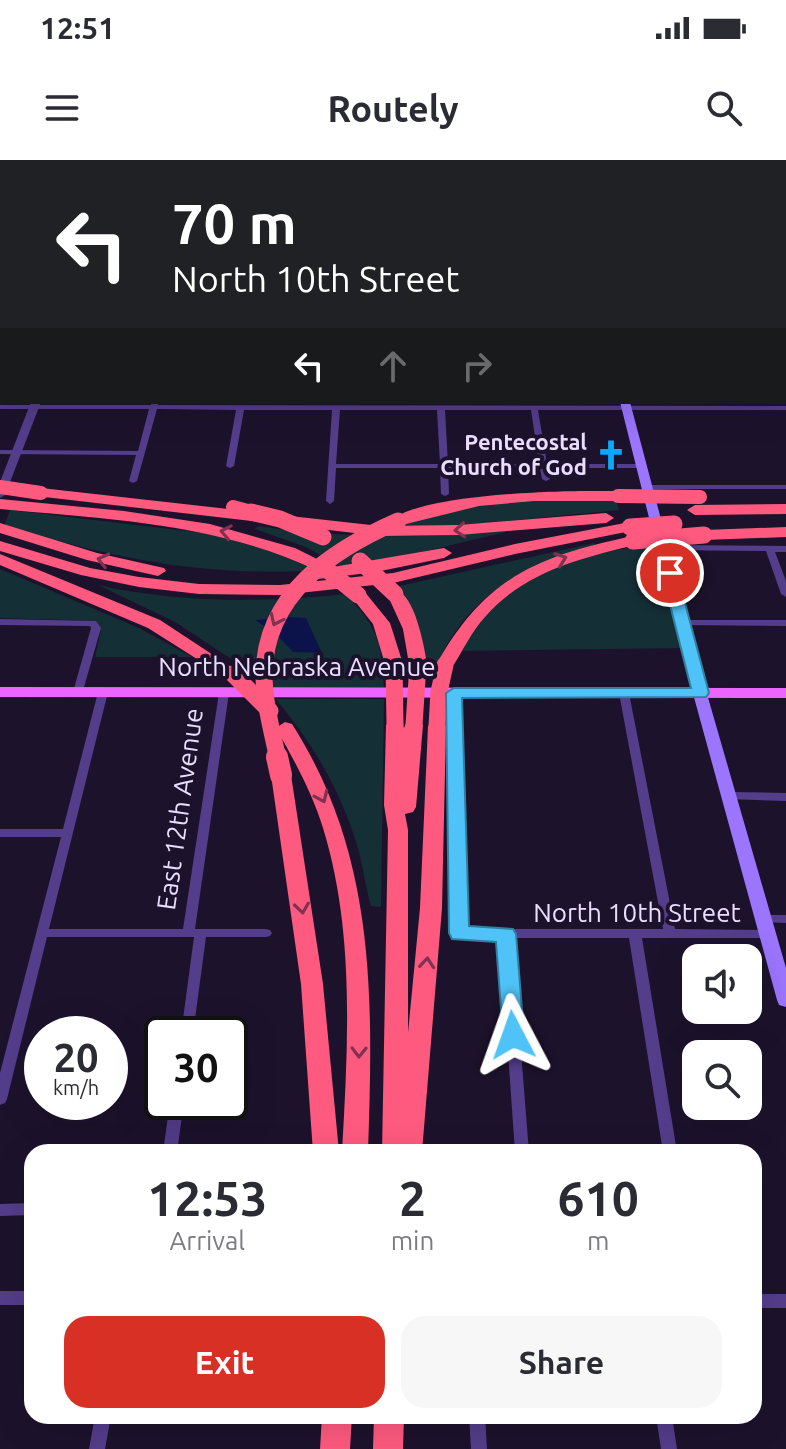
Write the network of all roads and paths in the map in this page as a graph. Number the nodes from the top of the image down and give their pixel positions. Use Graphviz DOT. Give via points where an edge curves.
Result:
graph roads {
  1 [pos="35,404"];
  2 [pos="154,405"];
  3 [pos="275,405"];
  4 [pos="357,405"];
  5 [pos="464,405"];
  6 [pos="626,405"];
  7 [pos="720,405"];
  8 [pos="0,407"];
  9 [pos="240,408"];
  10 [pos="336,408"];
  11 [pos="441,408"];
  12 [pos="534,408"];
  13 [pos="786,408"];
  14 [pos="0,452"];
  15 [pos="17,452"];
  16 [pos="140,453"];
  17 [pos="230,466"];
  18 [pos="333,466"];
  19 [pos="444,466"];
  20 [pos="544,466"];
  21 [pos="642,466"];
  22 [pos="546,479"];
  23 [pos="0,480"];
  24 [pos="133,481"];
  25 [pos="0,487"];
  26 [pos="648,487"];
  27 [pos="786,487"];
  28 [pos="41,488"];
  29 [pos="445,494"];
  30 [pos="0,495"];
  31 [pos="786,498"];
  32 [pos="330,501"];
  33 [pos="0,504"];
  34 [pos="786,509"];
  35 [pos="700,516"];
  36 [pos="580,521"];
  37 [pos="786,523"];
  38 [pos="0,528"];
  39 [pos="630,528"];
  40 [pos="786,532"];
  41 [pos="22,544"];
  42 [pos="0,546"];
  43 [pos="663,548"];
  44 [pos="770,549"];
  45 [pos="786,549"];
  46 [pos="4,561"];
  47 [pos="786,594"];
  48 [pos="0,622"];
  49 [pos="682,623"];
  50 [pos="786,623"];
  51 [pos="0,692"];
  52 [pos="78,692"];
  53 [pos="103,692"];
  54 [pos="224,693"];
  55 [pos="454,693"];
  56 [pos="624,693"];
  57 [pos="700,693"];
  58 [pos="786,693"];
  59 [pos="415,725"];
  60 [pos="729,796"];
  61 [pos="786,797"];
  62 [pos="0,833"];
  63 [pos="67,833"];
  64 [pos="786,919"];
  65 [pos="766,927"];
  66 [pos="43,933"];
  67 [pos="194,933"];
  68 [pos="266,933"];
  69 [pos="506,934"];
  70 [pos="635,935"];
  71 [pos="670,935"];
  72 [pos="786,1000"];
  73 [pos="188,1016"];
  74 [pos="6,1052"];
  75 [pos="0,1099"];
  76 [pos="174,1120"];
  77 [pos="171,1144"];
  78 [pos="325,1144"];
  79 [pos="355,1144"];
  80 [pos="395,1144"];
  81 [pos="410,1144"];
  82 [pos="521,1144"];
  83 [pos="669,1144"];
  84 [pos="24,1209"];
  85 [pos="0,1210"];
  86 [pos="0,1298"];
  87 [pos="24,1298"];
  88 [pos="762,1301"];
  89 [pos="786,1301"];
  90 [pos="102,1424"];
  91 [pos="337,1424"];
  92 [pos="389,1424"];
  93 [pos="477,1424"];
  94 [pos="665,1424"];
  95 [pos="97,1449"];
  96 [pos="335,1449"];
  97 [pos="388,1449"];
  98 [pos="479,1449"];
  99 [pos="669,1449"];
  1 -- 2 [label="street"];
  1 -- 8 [label="street"];
  1 -- 15 [label="street"];
  2 -- 9 [label="street"];
  2 -- 16 [label="street"];
  3 -- 9 [label="street"];
  3 -- 10 [label="street"];
  4 -- 10 [label="street"];
  4 -- 11 [label="street"];
  5 -- 11 [label="street"];
  5 -- 12 [label="street"];
  6 -- 7 [label="street"];
  6 -- 12 [label="street"];
  6 -- 21 [label="main road"];
  7 -- 13 [label="street"];
  9 -- 17 [label="street"];
  10 -- 18 [label="street"];
  11 -- 19 [label="street"];
  12 -- 20 [label="street"];
  14 -- 15 [label="street"];
  15 -- 16 [label="street"];
  15 -- 30 [label="street"];
  16 -- 24 [label="street"];
  18 -- 19 [label="street"];
  18 -- 32 [label="street"];
  19 -- 20 [label="street"];
  19 -- 29 [label="street"];
  20 -- 21 [label="street"];
  20 -- 22 [label="street"];
  21 -- 26 [label="main road"];
  23 -- 28 [label="highway"];
  25 -- 28 [label="highway, bridge"];
  26 -- 27 [label="street"];
  26 -- 43 [label="main road"];
  36 -- 28 [label="highway, one-way" via="365,531"];
  28 -- 59 [label="highway, bridge" via="233,507 323,537 360,561 395,594 412,629 418,664"];
  31 -- 35 [label="highway"];
  59 -- 33 [label="highway, one-way, bridge" via="381,623 325,568 236,534"];
  34 -- 35 [label="highway"];
  35 -- 37 [label="highway"];
  35 -- 39 [label="highway, bridge"];
  35 -- 39 [label="highway"];
  35 -- 40 [label="highway"];
  35 -- 78 [label="highway, one-way, bridge" via="618,496 483,500 398,521 349,544 316,567 286,601 266,648 264,674 312,984"];
  36 -- 39 [label="highway"];
  36 -- 41 [label="highway, one-way" via="394,564 279,577 137,567"];
  38 -- 41 [label="highway"];
  39 -- 41 [label="highway" via="393,578 280,590 139,582 87,572"];
  59 -- 39 [label="highway, one-way, bridge" via="439,692 445,665 484,604 513,582"];
  41 -- 42 [label="highway"];
  43 -- 44 [label="street"];
  43 -- 49 [label="main road"];
  44 -- 45 [label="street"];
  44 -- 47 [label="street"];
  46 -- 79 [label="highway, one-way, bridge" via="154,624 233,674 296,745 327,809 356,923 360,985"];
  48 -- 52 [label="street" via="93,623"];
  49 -- 50 [label="street"];
  49 -- 57 [label="main road"];
  51 -- 52 [label="main road, North Nebraska Avenue"];
  52 -- 53 [label="main road, North Nebraska Avenue"];
  53 -- 54 [label="main road, North Nebraska Avenue"];
  53 -- 63 [label="street"];
  54 -- 55 [label="main road, North Nebraska Avenue"];
  54 -- 67 [label="street, East 12th Avenue"];
  55 -- 56 [label="main road, North Nebraska Avenue"];
  55 -- 69 [label="street, North 10th Street" via="459,933"];
  56 -- 57 [label="main road, North Nebraska Avenue"];
  56 -- 71 [label="street"];
  57 -- 58 [label="main road, North Nebraska Avenue"];
  57 -- 60 [label="main road"];
  59 -- 80 [label="highway" via="398,830"];
  81 -- 59 [label="highway, one-way" via="431,908"];
  60 -- 61 [label="street"];
  60 -- 65 [label="main road"];
  62 -- 63 [label="street"];
  63 -- 66 [label="street"];
  64 -- 65 [label="street, North 10th Street"];
  65 -- 71 [label="street, North 10th Street"];
  65 -- 72 [label="main road"];
  66 -- 67 [label="street"];
  66 -- 74 [label="street"];
  67 -- 68 [label="street"];
  67 -- 73 [label="street, East 12th Avenue"];
  69 -- 70 [label="street, North 10th Street"];
  69 -- 82 [label="street"];
  70 -- 71 [label="street, North 10th Street"];
  70 -- 83 [label="street"];
  74 -- 75 [label="street"];
  76 -- 77 [label="street"];
  84 -- 85 [label="street"];
  86 -- 87 [label="street"];
  88 -- 89 [label="street"];
  90 -- 95 [label="street"];
  91 -- 96 [label="highway"];
  92 -- 97 [label="highway"];
  93 -- 98 [label="street"];
  94 -- 99 [label="street"];
}
